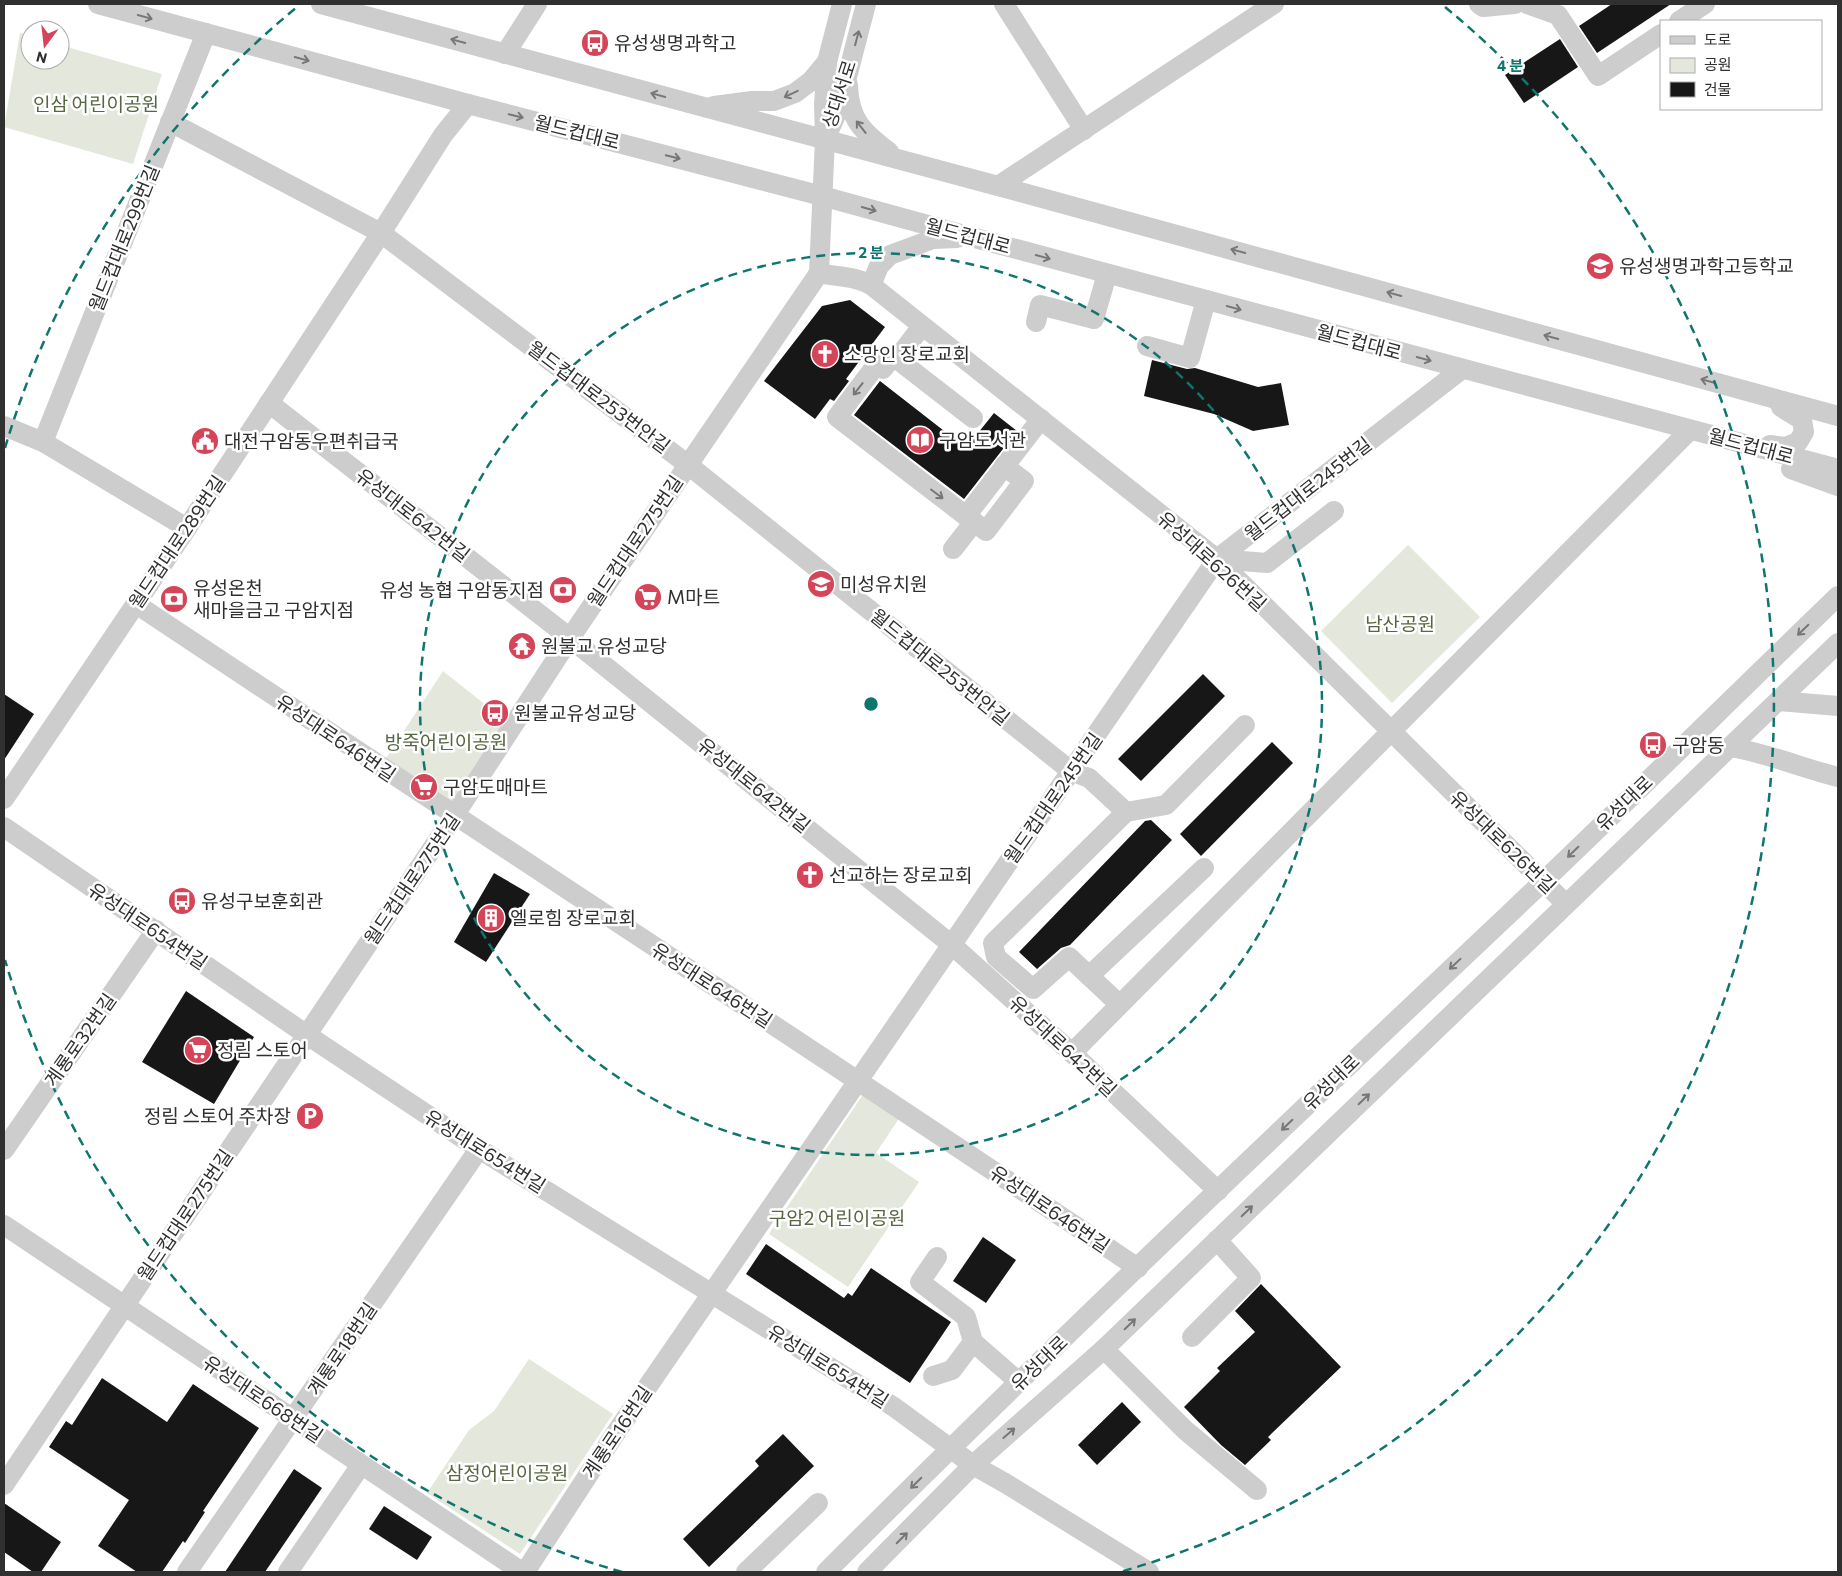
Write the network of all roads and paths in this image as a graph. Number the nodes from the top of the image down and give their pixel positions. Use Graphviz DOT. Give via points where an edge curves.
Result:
graph roads {
  1 [pos="98,4"];
  2 [pos="321,4"];
  3 [pos="537,4"];
  4 [pos="842,4"];
  5 [pos="866,4"];
  6 [pos="1004,4"];
  7 [pos="1274,4"];
  8 [pos="1479,4"];
  9 [pos="1515,4"];
  10 [pos="1527,4"];
  11 [pos="1705,4"];
  12 [pos="1681,20"];
  13 [pos="206,33"];
  14 [pos="1660,35"];
  15 [pos="505,54"];
  16 [pos="827,62"];
  17 [pos="847,73"];
  18 [pos="468,104"];
  19 [pos="705,108"];
  20 [pos="170,122"];
  21 [pos="1084,130"];
  22 [pos="825,139"];
  23 [pos="898,159"];
  24 [pos="998,186"];
  25 [pos="822,196"];
  26 [pos="381,233"];
  27 [pos="975,238"];
  28 [pos="819,273"];
  29 [pos="1107,274"];
  30 [pos="872,284"];
  31 [pos="1206,300"];
  32 [pos="1036,322"];
  33 [pos="922,326"];
  34 [pos="1147,346"];
  35 [pos="897,359"];
  36 [pos="1462,369"];
  37 [pos="1755,394"];
  38 [pos="269,403"];
  39 [pos="1838,408"];
  40 [pos="1838,416"];
  41 [pos="973,418"];
  42 [pos="1041,419"];
  43 [pos="4,426"];
  44 [pos="1690,430"];
  45 [pos="1726,439"];
  46 [pos="43,442"];
  47 [pos="687,464"];
  48 [pos="1838,469"];
  49 [pos="1838,486"];
  50 [pos="1334,511"];
  51 [pos="970,519"];
  52 [pos="187,528"];
  53 [pos="953,549"];
  54 [pos="1217,559"];
  55 [pos="1838,596"];
  56 [pos="136,604"];
  57 [pos="570,638"];
  58 [pos="1838,644"];
  59 [pos="1778,701"];
  60 [pos="1838,706"];
  61 [pos="1245,725"];
  62 [pos="1391,731"];
  63 [pos="1730,747"];
  64 [pos="1071,771"];
  65 [pos="1838,777"];
  66 [pos="4,799"];
  67 [pos="1126,812"];
  68 [pos="454,816"];
  69 [pos="4,827"];
  70 [pos="1204,868"];
  71 [pos="1543,881"];
  72 [pos="1566,904"];
  73 [pos="156,930"];
  74 [pos="952,945"];
  75 [pos="1089,976"];
  76 [pos="1119,1004"];
  77 [pos="307,1035"];
  78 [pos="1072,1053"];
  79 [pos="858,1080"];
  80 [pos="479,1149"];
  81 [pos="4,1150"];
  82 [pos="1218,1191"];
  83 [pos="4,1225"];
  84 [pos="1217,1240"];
  85 [pos="937,1256"];
  86 [pos="1138,1268"];
  87 [pos="712,1292"];
  88 [pos="124,1306"];
  89 [pos="1192,1337"];
  90 [pos="973,1342"];
  91 [pos="1104,1349"];
  92 [pos="933,1376"];
  93 [pos="1019,1382"];
  94 [pos="294,1419"];
  95 [pos="950,1448"];
  96 [pos="362,1465"];
  97 [pos="973,1465"];
  98 [pos="4,1484"];
  99 [pos="1257,1490"];
  100 [pos="818,1503"];
  101 [pos="187,1572"];
  102 [pos="288,1572"];
  103 [pos="523,1572"];
  104 [pos="746,1572"];
  105 [pos="826,1572"];
  106 [pos="867,1572"];
  107 [pos="1149,1572"];
  1 -- 13 [label="street, 월드컵대로, one-way"];
  15 -- 2 [label="street, one-way"];
  3 -- 15 [label="street"];
  4 -- 16 [label="street, 상대서로"];
  17 -- 5 [label="street, 상대서로, one-way"];
  6 -- 21 [label="street"];
  7 -- 21 [label="street"];
  8 -- 9 [label="street" via="1483,7"];
  10 -- 14 [label="street" via="1558,15 1598,76"];
  11 -- 12 [label="street"];
  13 -- 18 [label="street, 월드컵대로, one-way"];
  13 -- 20 [label="street, 월드컵대로299번길"];
  19 -- 15 [label="street, one-way"];
  16 -- 19 [label="street, one-way" via="811,81 795,93 774,101"];
  16 -- 22 [label="street, 상대서로"];
  17 -- 22 [label="street, 상대서로" via="839,108"];
  23 -- 17 [label="street, one-way" via="869,137 853,116"];
  18 -- 25 [label="street, 월드컵대로, one-way"];
  18 -- 26 [label="street, 월드컵대로289번길" via="442,135"];
  19 -- 22 [label="street"];
  20 -- 26 [label="street"];
  20 -- 46 [label="street, 월드컵대로299번길"];
  21 -- 24 [label="street"];
  22 -- 23 [label="street"];
  22 -- 25 [label="street"];
  23 -- 24 [label="street"];
  37 -- 24 [label="street, one-way"];
  25 -- 27 [label="street, 월드컵대로, one-way"];
  25 -- 28 [label="street"];
  26 -- 38 [label="street, 월드컵대로289번길"];
  26 -- 47 [label="street, 월드컵대로253번안길"];
  27 -- 29 [label="street, 월드컵대로, one-way"];
  27 -- 30 [label="street" via="933,238 899,250 879,266"];
  28 -- 30 [label="street, 유성대로626번길" via="859,278"];
  28 -- 47 [label="street, 월드컵대로275번길"];
  29 -- 31 [label="street, 월드컵대로"];
  29 -- 32 [label="street" via="1094,319 1040,305"];
  30 -- 33 [label="street, 유성대로626번길"];
  31 -- 34 [label="street" via="1190,358"];
  31 -- 36 [label="street, 월드컵대로, one-way"];
  33 -- 35 [label="street"];
  33 -- 42 [label="street, 유성대로626번길"];
  35 -- 41 [label="street"];
  35 -- 51 [label="street, one-way" via="893,356 883,369 877,364 837,417"];
  36 -- 44 [label="street, 월드컵대로"];
  36 -- 54 [label="street, 월드컵대로245번길"];
  37 -- 39 [label="street"];
  37 -- 40 [label="street"];
  37 -- 45 [label="street" via="1802,420 1804,432 1798,442 1785,447"];
  38 -- 52 [label="street, 월드컵대로289번길"];
  38 -- 57 [label="street, 유성대로642번길"];
  42 -- 51 [label="street" via="1004,466"];
  42 -- 54 [label="street, 유성대로626번길"];
  43 -- 46 [label="street"];
  44 -- 45 [label="street, 월드컵대로"];
  44 -- 62 [label="street"];
  45 -- 48 [label="street, 월드컵대로"];
  45 -- 49 [label="street" via="1770,462"];
  46 -- 52 [label="street"];
  47 -- 57 [label="street, 월드컵대로275번길"];
  47 -- 64 [label="street, 월드컵대로253번안길"];
  50 -- 54 [label="street" via="1267,564"];
  51 -- 53 [label="street"];
  52 -- 56 [label="street, 월드컵대로289번길"];
  54 -- 62 [label="street, 유성대로626번길"];
  54 -- 64 [label="street, 월드컵대로245번길"];
  55 -- 71 [label="street, 유성대로, one-way"];
  56 -- 66 [label="street, 월드컵대로289번길"];
  56 -- 68 [label="street, 유성대로646번길"];
  57 -- 68 [label="street, 월드컵대로275번길"];
  57 -- 74 [label="street, 유성대로642번길"];
  58 -- 59 [label="street, 유성대로"];
  59 -- 60 [label="street"];
  59 -- 63 [label="street, 유성대로"];
  61 -- 67 [label="street" via="1166,805"];
  62 -- 71 [label="street, 유성대로626번길"];
  62 -- 76 [label="street"];
  63 -- 65 [label="street" via="1754,751"];
  63 -- 72 [label="street, 유성대로"];
  64 -- 67 [label="street, 월드컵대로253번안길" via="1090,778"];
  64 -- 74 [label="street, 월드컵대로245번길"];
  67 -- 75 [label="street" via="993,943 996,957 1033,989 1069,957"];
  68 -- 77 [label="street, 월드컵대로275번길"];
  68 -- 79 [label="street, 유성대로646번길"];
  69 -- 73 [label="street, 유성대로654번길"];
  70 -- 75 [label="street"];
  71 -- 72 [label="street, 유성대로626번길"];
  71 -- 82 [label="street, 유성대로, one-way"];
  84 -- 72 [label="street, 유성대로, one-way"];
  73 -- 77 [label="street, 유성대로654번길"];
  73 -- 81 [label="street, 계룡로32번길"];
  74 -- 78 [label="street, 유성대로642번길"];
  74 -- 79 [label="street, 월드컵대로245번길"];
  75 -- 76 [label="street"];
  76 -- 78 [label="street"];
  77 -- 80 [label="street, 유성대로654번길"];
  77 -- 88 [label="street, 월드컵대로275번길"];
  78 -- 82 [label="street, 유성대로642번길"];
  79 -- 86 [label="street, 유성대로646번길"];
  79 -- 87 [label="street, 월드컵대로245번길"];
  80 -- 87 [label="street, 유성대로654번길"];
  80 -- 94 [label="street, 계룡로18번길"];
  82 -- 86 [label="street, 유성대로"];
  83 -- 88 [label="street, 유성대로668번길"];
  84 -- 89 [label="street" via="1251,1278"];
  91 -- 84 [label="street, 유성대로, one-way"];
  85 -- 90 [label="street" via="920,1282 966,1317"];
  86 -- 93 [label="street, 유성대로"];
  87 -- 95 [label="street, 유성대로654번길" via="894,1407"];
  87 -- 103 [label="street, 계룡로16번길"];
  88 -- 94 [label="street, 유성대로668번길"];
  88 -- 98 [label="street, 월드컵대로275번길"];
  90 -- 92 [label="street" via="952,1370"];
  90 -- 93 [label="street"];
  97 -- 91 [label="street, 유성대로, one-way"];
  91 -- 99 [label="street" via="1185,1430"];
  93 -- 95 [label="street, 유성대로"];
  94 -- 96 [label="street, 유성대로668번길"];
  94 -- 101 [label="street, 계룡로18번길"];
  95 -- 97 [label="street, 유성대로654번길"];
  95 -- 105 [label="street, 유성대로, one-way"];
  96 -- 102 [label="street"];
  96 -- 103 [label="street, 유성대로668번길"];
  106 -- 97 [label="street, 유성대로, one-way"];
  97 -- 107 [label="street, 유성대로654번길"];
  100 -- 104 [label="street"];
}
